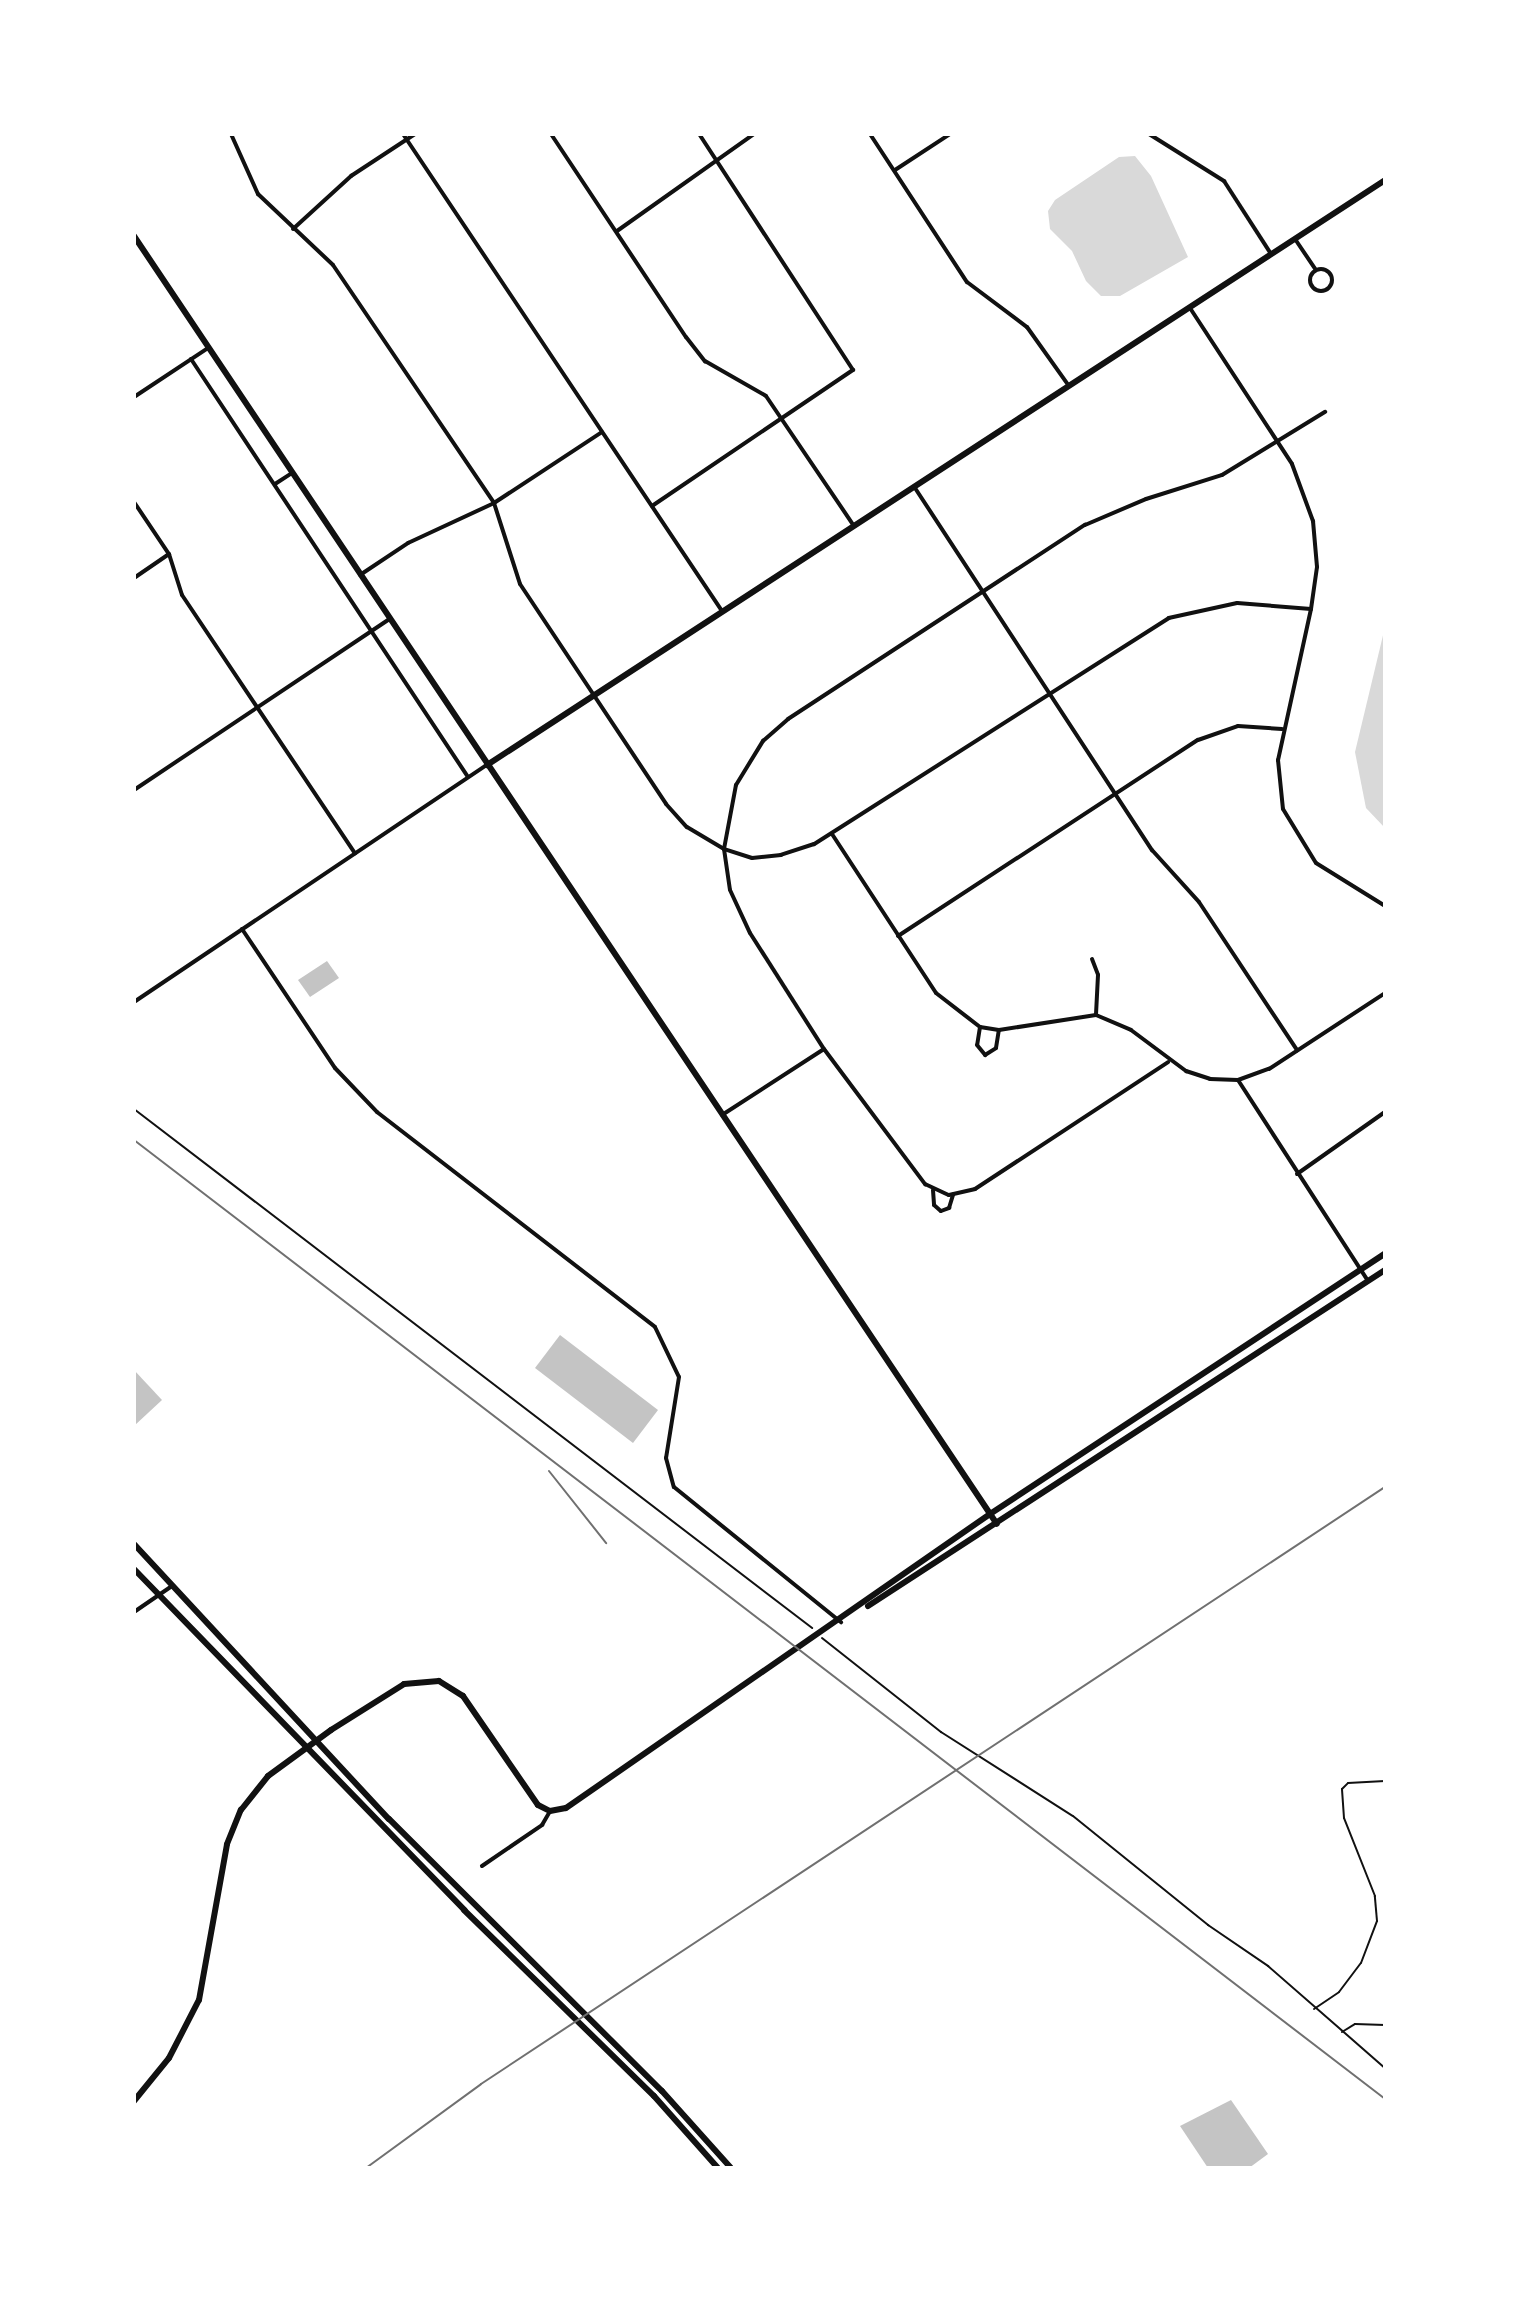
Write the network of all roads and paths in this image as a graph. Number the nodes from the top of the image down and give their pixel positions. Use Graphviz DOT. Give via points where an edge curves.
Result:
graph roads {
  1 [pos="231,134"];
  2 [pos="415,134"];
  3 [pos="551,134"];
  4 [pos="699,134"];
  5 [pos="754,134"];
  6 [pos="870,134"];
  7 [pos="950,134"];
  8 [pos="1149,134"];
  9 [pos="405,137"];
  10 [pos="719,163"];
  11 [pos="894,170"];
  12 [pos="1385,180"];
  13 [pos="293,229"];
  14 [pos="617,231"];
  15 [pos="134,236"];
  16 [pos="1295,239"];
  17 [pos="1271,254"];
  18 [pos="1316,270"];
  19 [pos="1189,307"];
  20 [pos="208,348"];
  21 [pos="191,359"];
  22 [pos="1069,386"];
  23 [pos="134,397"];
  24 [pos="1325,412"];
  25 [pos="783,420"];
  26 [pos="602,432"];
  27 [pos="1279,443"];
  28 [pos="292,473"];
  29 [pos="275,484"];
  30 [pos="915,488"];
  31 [pos="134,502"];
  32 [pos="494,503"];
  33 [pos="652,506"];
  34 [pos="854,526"];
  35 [pos="169,554"];
  36 [pos="359,576"];
  37 [pos="134,578"];
  38 [pos="984,592"];
  39 [pos="1311,609"];
  40 [pos="722,611"];
  41 [pos="389,619"];
  42 [pos="372,630"];
  43 [pos="1049,692"];
  44 [pos="595,694"];
  45 [pos="258,705"];
  46 [pos="1282,729"];
  47 [pos="487,765"];
  48 [pos="468,777"];
  49 [pos="134,790"];
  50 [pos="1116,795"];
  51 [pos="832,834"];
  52 [pos="724,849"];
  53 [pos="355,853"];
  54 [pos="1385,906"];
  55 [pos="242,929"];
  56 [pos="898,936"];
  57 [pos="1092,959"];
  58 [pos="1385,993"];
  59 [pos="134,1002"];
  60 [pos="1096,1015"];
  61 [pos="980,1027"];
  62 [pos="999,1030"];
  63 [pos="824,1049"];
  64 [pos="1297,1050"];
  65 [pos="1168,1062"];
  66 [pos="1238,1080"];
  67 [pos="1385,1095"];
  68 [pos="134,1109"];
  69 [pos="1385,1111"];
  70 [pos="722,1115"];
  71 [pos="1297,1174"];
  72 [pos="933,1190"];
  73 [pos="953,1195"];
  74 [pos="1385,1254"];
  75 [pos="1360,1270"];
  76 [pos="1385,1270"];
  77 [pos="1368,1281"];
  78 [pos="990,1514"];
  79 [pos="997,1524"];
  80 [pos="134,1544"];
  81 [pos="134,1569"];
  82 [pos="172,1586"];
  83 [pos="159,1595"];
  84 [pos="134,1612"];
  85 [pos="841,1622"];
  86 [pos="815,1631"];
  87 [pos="825,1641"];
  88 [pos="317,1741"];
  89 [pos="305,1748"];
  90 [pos="1385,1781"];
  91 [pos="550,1811"];
  92 [pos="482,1866"];
  93 [pos="1313,2010"];
  94 [pos="1385,2025"];
  95 [pos="1341,2033"];
  96 [pos="1385,2068"];
  97 [pos="134,2101"];
  98 [pos="718,2168"];
  99 [pos="731,2168"];
  1 -- 13 [label="street" via="258,194"];
  2 -- 9 [label="street"];
  3 -- 14 [label="street"];
  4 -- 10 [label="street"];
  5 -- 10 [label="street"];
  6 -- 11 [label="street"];
  7 -- 11 [label="street"];
  8 -- 17 [label="street" via="1224,181"];
  9 -- 13 [label="street" via="343,182"];
  9 -- 26 [label="street"];
  10 -- 14 [label="street"];
  10 -- 25 [label="street" via="853,370"];
  11 -- 22 [label="street" via="967,282 1027,327"];
  12 -- 16 [label="main road"];
  13 -- 32 [label="street" via="333,265"];
  14 -- 25 [label="street" via="705,361 766,396"];
  15 -- 20 [label="main road"];
  16 -- 17 [label="main road"];
  16 -- 18 [label="street"];
  17 -- 19 [label="main road"];
  18 -- 18 [label="street" via="1312,286 1325,290 1331,275"];
  19 -- 22 [label="main road"];
  19 -- 27 [label="street"];
  20 -- 21 [label="street"];
  20 -- 28 [label="main road"];
  21 -- 23 [label="street"];
  21 -- 29 [label="street"];
  22 -- 30 [label="main road"];
  24 -- 27 [label="street"];
  25 -- 33 [label="street"];
  25 -- 34 [label="street"];
  26 -- 32 [label="street"];
  26 -- 33 [label="street"];
  27 -- 38 [label="street" via="1222,475 1102,517"];
  27 -- 39 [label="street" via="1303,488 1313,521 1317,567"];
  28 -- 29 [label="street"];
  28 -- 36 [label="main road"];
  29 -- 42 [label="street"];
  30 -- 34 [label="main road"];
  30 -- 38 [label="street"];
  31 -- 35 [label="street"];
  32 -- 36 [label="street" via="408,543"];
  32 -- 44 [label="street" via="520,584"];
  33 -- 40 [label="street"];
  34 -- 40 [label="main road"];
  35 -- 37 [label="street"];
  35 -- 45 [label="street" via="182,595"];
  36 -- 41 [label="main road"];
  38 -- 43 [label="street"];
  38 -- 52 [label="street" via="788,719 763,741 736,785"];
  39 -- 43 [label="street" via="1246,603 1186,612 1147,629"];
  39 -- 46 [label="street"];
  40 -- 44 [label="main road"];
  41 -- 42 [label="street"];
  41 -- 47 [label="main road"];
  42 -- 45 [label="street"];
  42 -- 48 [label="street"];
  43 -- 50 [label="street"];
  43 -- 51 [label="street"];
  44 -- 47 [label="main road"];
  44 -- 52 [label="street" via="672,812"];
  45 -- 49 [label="street"];
  45 -- 53 [label="street"];
  46 -- 50 [label="street" via="1238,726 1198,740"];
  46 -- 54 [label="street" via="1278,777 1293,832 1327,873"];
  47 -- 48 [label="street"];
  47 -- 70 [label="main road"];
  48 -- 53 [label="street"];
  50 -- 56 [label="street"];
  50 -- 64 [label="street" via="1152,850 1199,902"];
  51 -- 52 [label="street" via="781,855 752,858"];
  51 -- 56 [label="street"];
  52 -- 63 [label="street" via="738,912"];
  53 -- 55 [label="street"];
  55 -- 59 [label="street"];
  55 -- 85 [label="street" via="335,1068 377,1112 655,1327 679,1377 666,1458 674,1487 688,1504"];
  56 -- 61 [label="street" via="943,1001"];
  57 -- 60 [label="street" via="1098,975"];
  58 -- 64 [label="street"];
  60 -- 62 [label="street"];
  60 -- 65 [label="street" via="1142,1037"];
  61 -- 62 [label="street"];
  61 -- 62 [label="street" via="977,1045 985,1055 996,1048"];
  63 -- 70 [label="street"];
  63 -- 72 [label="street"];
  64 -- 66 [label="street" via="1269,1069"];
  65 -- 66 [label="street" via="1197,1076"];
  65 -- 73 [label="street" via="983,1184"];
  66 -- 71 [label="street"];
  67 -- 69 [label="street"];
  68 -- 86 [label="path"];
  69 -- 71 [label="street"];
  70 -- 78 [label="main road"];
  71 -- 75 [label="street"];
  72 -- 73 [label="street"];
  72 -- 73 [label="street" via="934,1205 941,1211 949,1208"];
  74 -- 75 [label="main road"];
  75 -- 77 [label="street"];
  75 -- 78 [label="main road"];
  76 -- 77 [label="main road"];
  77 -- 79 [label="main road"];
  78 -- 79 [label="main road"];
  78 -- 85 [label="main road"];
  79 -- 85 [label="main road"];
  80 -- 82 [label="main road"];
  81 -- 83 [label="main road"];
  82 -- 83 [label="street"];
  82 -- 88 [label="main road"];
  83 -- 84 [label="street"];
  83 -- 89 [label="main road"];
  85 -- 91 [label="main road" via="575,1803"];
  87 -- 93 [label="path" via="941,1732 1073,1816 1218,1933 1268,1966"];
  88 -- 89 [label="main road"];
  88 -- 91 [label="main road" via="404,1684 439,1681 463,1696 534,1800"];
  88 -- 99 [label="main road"];
  89 -- 97 [label="main road" via="268,1776 241,1810 227,1844 199,2000 174,2052"];
  89 -- 98 [label="main road"];
  90 -- 93 [label="path" via="1348,1783 1342,1789 1344,1818 1377,1907 1370,1947 1346,1982"];
  91 -- 92 [label="street" via="542,1825"];
  93 -- 95 [label="path"];
  94 -- 95 [label="path" via="1355,2024"];
  95 -- 96 [label="path"];
}
